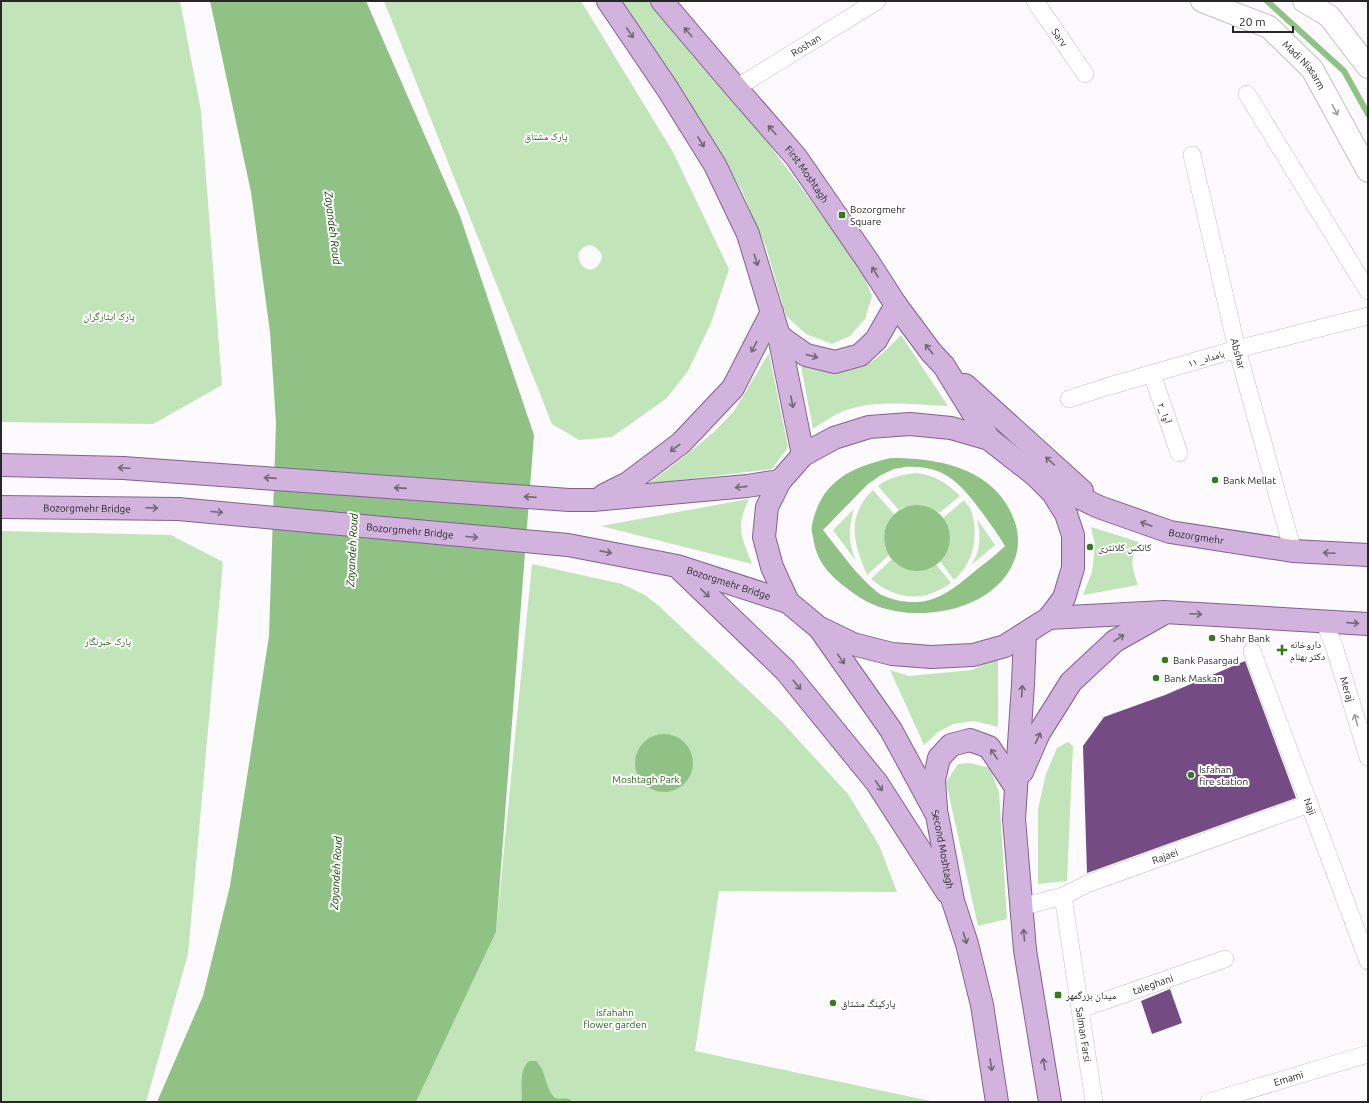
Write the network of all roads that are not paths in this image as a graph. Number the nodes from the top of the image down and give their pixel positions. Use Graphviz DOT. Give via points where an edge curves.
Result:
graph roads {
  1 [pos="608,1"];
  2 [pos="662,1"];
  3 [pos="876,1"];
  4 [pos="1035,1"];
  5 [pos="1202,1"];
  6 [pos="1304,1"];
  7 [pos="1368,66"];
  8 [pos="1085,74"];
  9 [pos="736,88"];
  10 [pos="1247,94"];
  11 [pos="1192,155"];
  12 [pos="1368,171"];
  13 [pos="1368,291"];
  14 [pos="896,305"];
  15 [pos="772,312"];
  16 [pos="1368,316"];
  17 [pos="779,336"];
  18 [pos="1237,349"];
  19 [pos="944,366"];
  20 [pos="1152,374"];
  21 [pos="1069,399"];
  22 [pos="989,439"];
  23 [pos="1179,453"];
  24 [pos="803,456"];
  25 [pos="1,465"];
  26 [pos="1035,475"];
  27 [pos="780,481"];
  28 [pos="594,500"];
  29 [pos="1,506"];
  30 [pos="1099,507"];
  31 [pos="1293,551"];
  32 [pos="1368,555"];
  33 [pos="677,566"];
  34 [pos="788,602"];
  35 [pos="1164,612"];
  36 [pos="1049,618"];
  37 [pos="1324,621"];
  38 [pos="1368,624"];
  39 [pos="818,627"];
  40 [pos="1025,634"];
  41 [pos="1252,651"];
  42 [pos="1368,758"];
  43 [pos="1016,786"];
  44 [pos="1309,804"];
  45 [pos="936,815"];
  46 [pos="1063,896"];
  47 [pos="953,901"];
  48 [pos="1021,907"];
  49 [pos="1225,959"];
  50 [pos="1368,961"];
  51 [pos="1081,1009"];
  52 [pos="1368,1054"];
  53 [pos="997,1102"];
  54 [pos="1050,1102"];
  55 [pos="1094,1102"];
  56 [pos="1209,1102"];
  1 -- 15 [label="main road, one-way" via="715,165 748,234"];
  9 -- 2 [label="main road, First Moshtagh, one-way"];
  3 -- 9 [label="street, Roshan"];
  4 -- 8 [label="street, Sarv"];
  5 -- 12 [label="street, Madi Niasarm, one-way" via="1269,27 1312,69"];
  6 -- 7 [label="street" via="1329,16"];
  14 -- 9 [label="main road, First Moshtagh, one-way" via="796,157"];
  10 -- 13 [label="street"];
  11 -- 18 [label="street, Abshar"];
  17 -- 14 [label="main road, one-way" via="806,355 835,362 860,355 876,340"];
  19 -- 14 [label="main road, First Moshtagh, one-way"];
  15 -- 17 [label="main road"];
  15 -- 28 [label="main road, one-way" via="734,388 681,443 628,482"];
  16 -- 18 [label="street, ۱۱ _بامداد"];
  17 -- 24 [label="main road, one-way"];
  18 -- 20 [label="street, ۱۱ _بامداد"];
  18 -- 31 [label="street, Abshar"];
  19 -- 22 [label="main road, First Moshtagh"];
  30 -- 19 [label="main road, one-way"];
  20 -- 21 [label="street, ۱۱ _بامداد"];
  20 -- 23 [label="street, ۲_ آوا"];
  22 -- 24 [label="main road" via="951,428 910,424 870,427 834,438"];
  22 -- 26 [label="main road"];
  24 -- 27 [label="main road"];
  28 -- 25 [label="main road, one-way" via="177,471"];
  26 -- 30 [label="main road, Bozorgmehr"];
  26 -- 36 [label="main road" via="1053,493 1066,514 1073,535 1073,568 1064,598"];
  27 -- 28 [label="main road, one-way"];
  27 -- 34 [label="main road" via="767,507 764,537 772,567"];
  29 -- 33 [label="main road, Bozorgmehr Bridge, one-way" via="178,509 568,545"];
  31 -- 30 [label="main road, Bozorgmehr, one-way" via="1170,532"];
  32 -- 31 [label="main road, Bozorgmehr, one-way"];
  33 -- 34 [label="main road, Bozorgmehr Bridge"];
  33 -- 47 [label="main road, one-way" via="785,670 878,783"];
  34 -- 39 [label="main road"];
  35 -- 36 [label="main road"];
  35 -- 37 [label="main road, one-way"];
  43 -- 35 [label="main road, one-way" via="1040,733 1072,682 1115,641"];
  36 -- 40 [label="main road"];
  37 -- 38 [label="main road, one-way"];
  42 -- 37 [label="street, Meraj, one-way"];
  39 -- 40 [label="main road" via="853,644 892,654 931,658 973,655 1005,646"];
  39 -- 45 [label="main road, Second Moshtagh, one-way" via="891,730"];
  43 -- 40 [label="main road, one-way"];
  41 -- 44 [label="street, Naji"];
  43 -- 45 [label="main road, one-way" via="989,747 970,740 951,745 939,758 934,780"];
  43 -- 48 [label="main road" via="1014,819"];
  44 -- 46 [label="street, Rajaei" via="1087,884"];
  44 -- 50 [label="street, Naji"];
  45 -- 47 [label="main road, Second Moshtagh"];
  46 -- 48 [label="street, Rajaei"];
  46 -- 51 [label="street, Salman Farsi"];
  47 -- 53 [label="main road, Second Moshtagh, one-way" via="982,1005"];
  54 -- 48 [label="main road, one-way" via="1025,950"];
  49 -- 51 [label="street, taleghani"];
  51 -- 55 [label="street, Salman Farsi"];
  52 -- 56 [label="street, Emami"];
}
